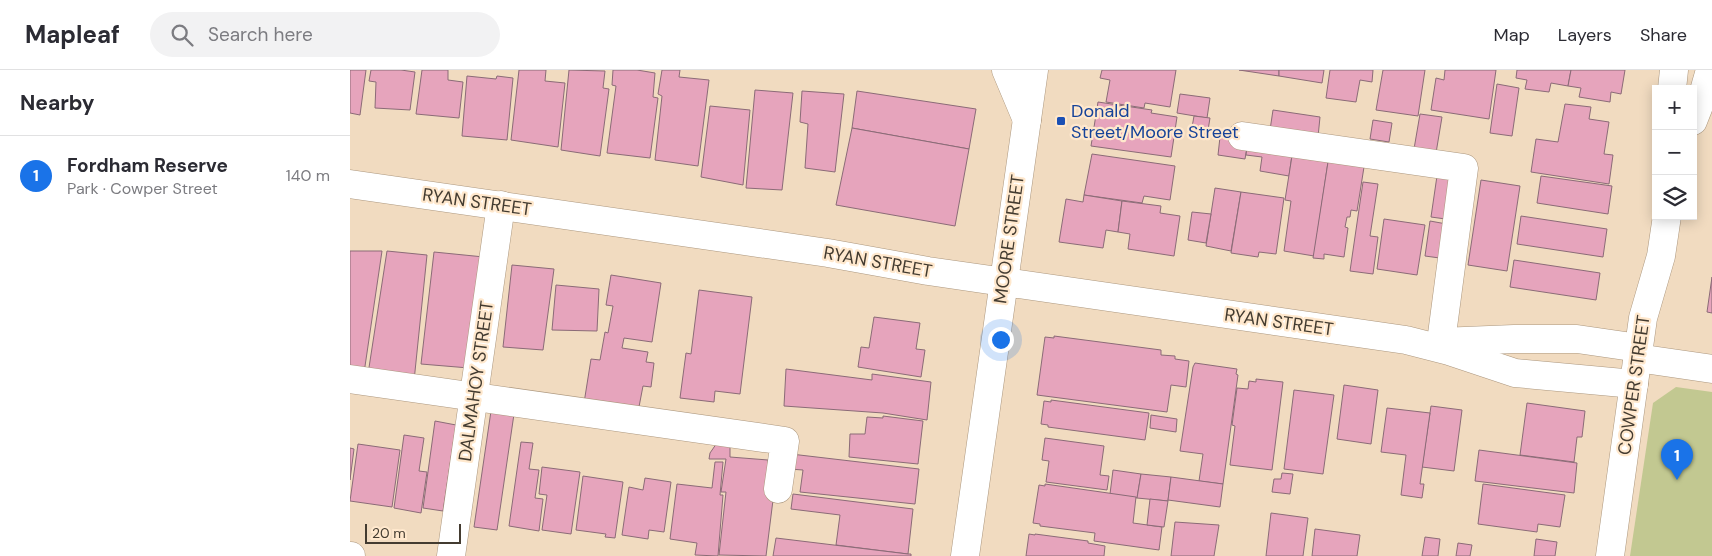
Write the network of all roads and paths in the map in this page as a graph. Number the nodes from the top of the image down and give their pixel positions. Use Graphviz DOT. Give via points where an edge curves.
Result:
graph roads {
  1 [pos="1006,70"];
  2 [pos="1034,70"];
  3 [pos="1674,70"];
  4 [pos="1710,70"];
  5 [pos="1672,85"];
  6 [pos="1697,111"];
  7 [pos="1027,120"];
  8 [pos="1242,136"];
  9 [pos="350,184"];
  10 [pos="501,205"];
  11 [pos="1666,220"];
  12 [pos="1003,282"];
  13 [pos="1406,340"];
  14 [pos="1441,342"];
  15 [pos="1637,363"];
  16 [pos="1712,369"];
  17 [pos="350,378"];
  18 [pos="474,396"];
  19 [pos="778,489"];
  20 [pos="451,556"];
  21 [pos="965,556"];
  22 [pos="1610,556"];
  1 -- 7 [label="street"];
  2 -- 7 [label="street, MOORE STREET"];
  3 -- 5 [label="street"];
  4 -- 6 [label="street"];
  7 -- 12 [label="street, MOORE STREET"];
  8 -- 14 [label="street" via="1464,168"];
  9 -- 10 [label="street, RYAN STREET"];
  10 -- 12 [label="street, RYAN STREET"];
  10 -- 18 [label="street, DALMAHOY STREET"];
  11 -- 15 [label="street, COWPER STREET" via="1661,256 1643,318"];
  12 -- 13 [label="street, RYAN STREET"];
  12 -- 21 [label="street, MOORE STREET"];
  13 -- 14 [label="street, RYAN STREET"];
  13 -- 15 [label="street, RYAN STREET" via="1515,373"];
  14 -- 15 [label="street, RYAN STREET" via="1577,339"];
  15 -- 16 [label="street, RYAN STREET"];
  15 -- 22 [label="street, COWPER STREET"];
  17 -- 18 [label="street"];
  18 -- 19 [label="street" via="785,441"];
  18 -- 20 [label="street, DALMAHOY STREET"];
}
